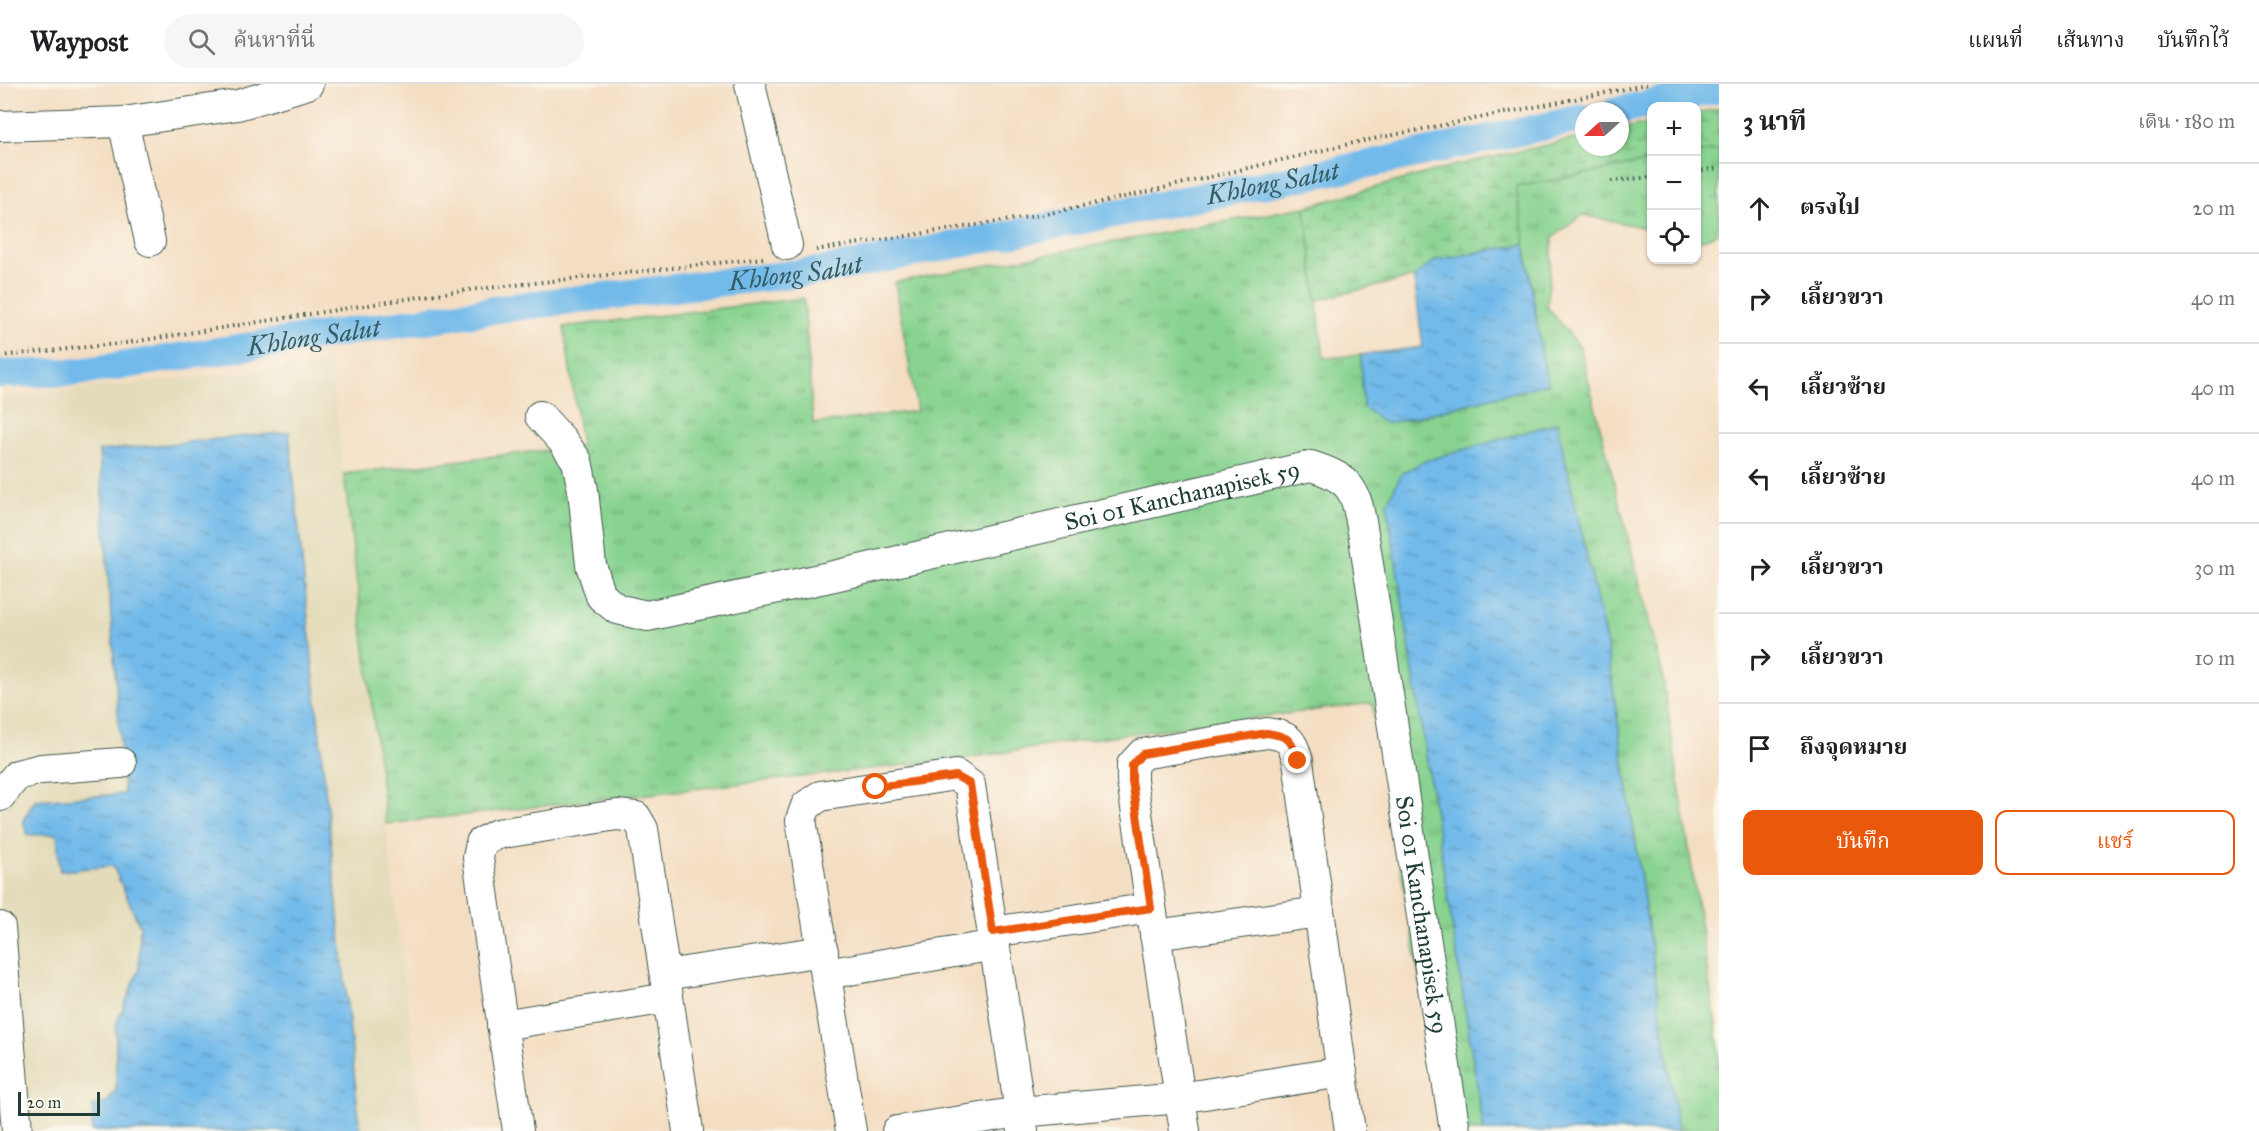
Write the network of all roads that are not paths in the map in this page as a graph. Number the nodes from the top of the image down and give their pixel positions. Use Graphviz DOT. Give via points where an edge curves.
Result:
graph roads {
  1 [pos="308,84"];
  2 [pos="750,84"];
  3 [pos="123,122"];
  4 [pos="0,126"];
  5 [pos="150,241"];
  6 [pos="788,251"];
  7 [pos="540,416"];
  8 [pos="121,763"];
  9 [pos="0,796"];
  10 [pos="1319,912"];
  11 [pos="1153,922"];
  12 [pos="0,927"];
  13 [pos="994,939"];
  14 [pos="824,962"];
  15 [pos="667,986"];
  16 [pos="502,1025"];
  17 [pos="1342,1072"];
  18 [pos="1180,1098"];
  19 [pos="1022,1121"];
  20 [pos="17,1131"];
  21 [pos="518,1131"];
  22 [pos="688,1131"];
  23 [pos="851,1131"];
  24 [pos="897,1131"];
  25 [pos="1185,1131"];
  26 [pos="1350,1131"];
  27 [pos="1455,1131"];
  1 -- 3 [label="street" via="238,105"];
  2 -- 6 [label="street"];
  3 -- 4 [label="street"];
  3 -- 5 [label="street"];
  7 -- 27 [label="street, Soi 01 Kanchanapisek 59" via="577,461 591,565 601,596 617,609 647,616 1311,466 1333,473 1349,484 1357,502 1366,550"];
  8 -- 9 [label="street" via="18,775"];
  10 -- 11 [label="street"];
  10 -- 11 [label="street" via="1298,761 1293,745 1284,735 1267,733 1142,754 1132,765"];
  10 -- 17 [label="street"];
  11 -- 13 [label="street"];
  11 -- 18 [label="street"];
  12 -- 20 [label="street"];
  13 -- 14 [label="street"];
  13 -- 14 [label="street" via="970,784 956,776 933,778 819,796 806,807 801,820"];
  13 -- 19 [label="street"];
  14 -- 15 [label="street"];
  14 -- 23 [label="street"];
  15 -- 16 [label="street"];
  15 -- 16 [label="street" via="643,829 636,818 617,815 497,834 481,843 478,858"];
  15 -- 22 [label="street"];
  16 -- 21 [label="street"];
  17 -- 18 [label="street"];
  17 -- 26 [label="street"];
  18 -- 19 [label="street"];
  18 -- 25 [label="street"];
  19 -- 24 [label="street"];
}
